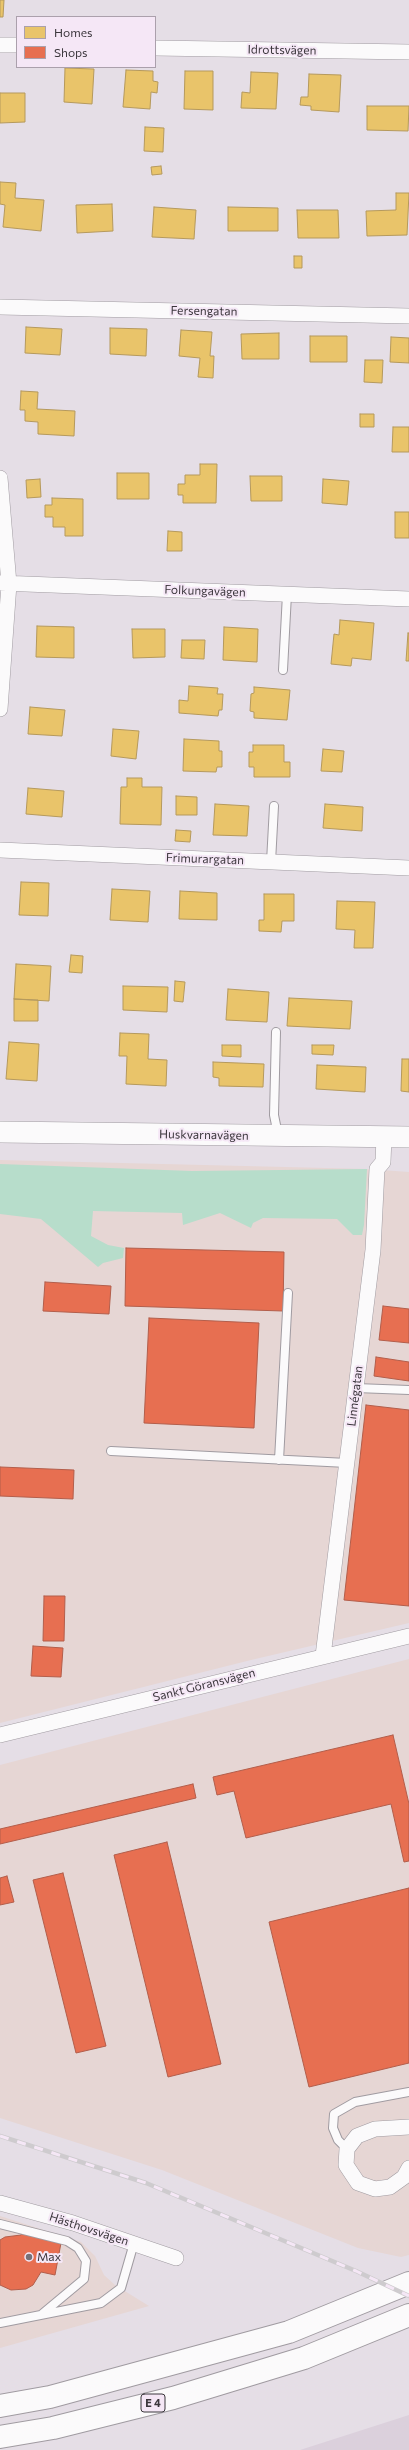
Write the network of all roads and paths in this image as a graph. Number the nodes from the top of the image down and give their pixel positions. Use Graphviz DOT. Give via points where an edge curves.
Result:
graph roads {
  1 [pos="0,45"];
  2 [pos="16,45"];
  3 [pos="156,48"];
  4 [pos="409,52"];
  5 [pos="0,307"];
  6 [pos="409,316"];
  7 [pos="0,478"];
  8 [pos="4,584"];
  9 [pos="287,594"];
  10 [pos="409,599"];
  11 [pos="283,670"];
  12 [pos="0,709"];
  13 [pos="274,806"];
  14 [pos="0,850"];
  15 [pos="271,862"];
  16 [pos="409,868"];
  17 [pos="276,1032"];
  18 [pos="0,1132"];
  19 [pos="278,1136"];
  20 [pos="384,1137"];
  21 [pos="409,1137"];
  22 [pos="288,1293"];
  23 [pos="356,1388"];
  24 [pos="409,1390"];
  25 [pos="111,1451"];
  26 [pos="279,1460"];
  27 [pos="347,1463"];
  28 [pos="409,1636"];
  29 [pos="323,1656"];
  30 [pos="0,1735"];
  31 [pos="409,2092"];
  32 [pos="409,2128"];
  33 [pos="347,2149"];
  34 [pos="409,2168"];
  35 [pos="0,2203"];
  36 [pos="0,2224"];
  37 [pos="134,2243"];
  38 [pos="176,2258"];
  39 [pos="409,2283"];
  40 [pos="40,2315"];
  41 [pos="409,2315"];
  42 [pos="0,2323"];
  43 [pos="0,2406"];
  44 [pos="0,2437"];
  1 -- 2 [label="street"];
  3 -- 4 [label="street, Idrottsvägen"];
  5 -- 6 [label="street, Fersengatan"];
  7 -- 8 [label="street"];
  8 -- 9 [label="street, Folkungavägen"];
  8 -- 12 [label="street"];
  9 -- 10 [label="street, Folkungavägen"];
  9 -- 11 [label="lane"];
  13 -- 15 [label="lane"];
  14 -- 15 [label="street, Frimurargatan"];
  15 -- 16 [label="street, Frimurargatan"];
  17 -- 19 [label="lane" via="274,1115"];
  18 -- 19 [label="street, Huskvarnavägen"];
  19 -- 20 [label="street, Huskvarnavägen"];
  20 -- 21 [label="street, Huskvarnavägen"];
  20 -- 23 [label="street, Linnégatan" via="383,1162 377,1169 373,1250"];
  22 -- 26 [label="lane"];
  23 -- 24 [label="lane"];
  23 -- 27 [label="street, Linnégatan"];
  25 -- 26 [label="lane"];
  26 -- 27 [label="lane"];
  27 -- 29 [label="street, Linnégatan"];
  28 -- 29 [label="street, Sankt Göransvägen"];
  29 -- 30 [label="street, Sankt Göransvägen"];
  31 -- 33 [label="lane" via="355,2102 334,2114 334,2128 338,2140"];
  32 -- 33 [label="street" via="375,2129 357,2136"];
  33 -- 34 [label="street" via="346,2165 358,2183 375,2189 390,2187 404,2177"];
  35 -- 37 [label="street, Hästhovsvägen" via="74,2223"];
  36 -- 40 [label="lane" via="67,2242 78,2248 86,2261 84,2279"];
  37 -- 38 [label="street, Hästhovsvägen"];
  37 -- 40 [label="lane" via="121,2288 101,2303"];
  39 -- 43 [label="highway" via="289,2332 50,2397"];
  40 -- 42 [label="lane"];
  41 -- 44 [label="highway, E 4" via="304,2358 173,2398 53,2428"];
}
